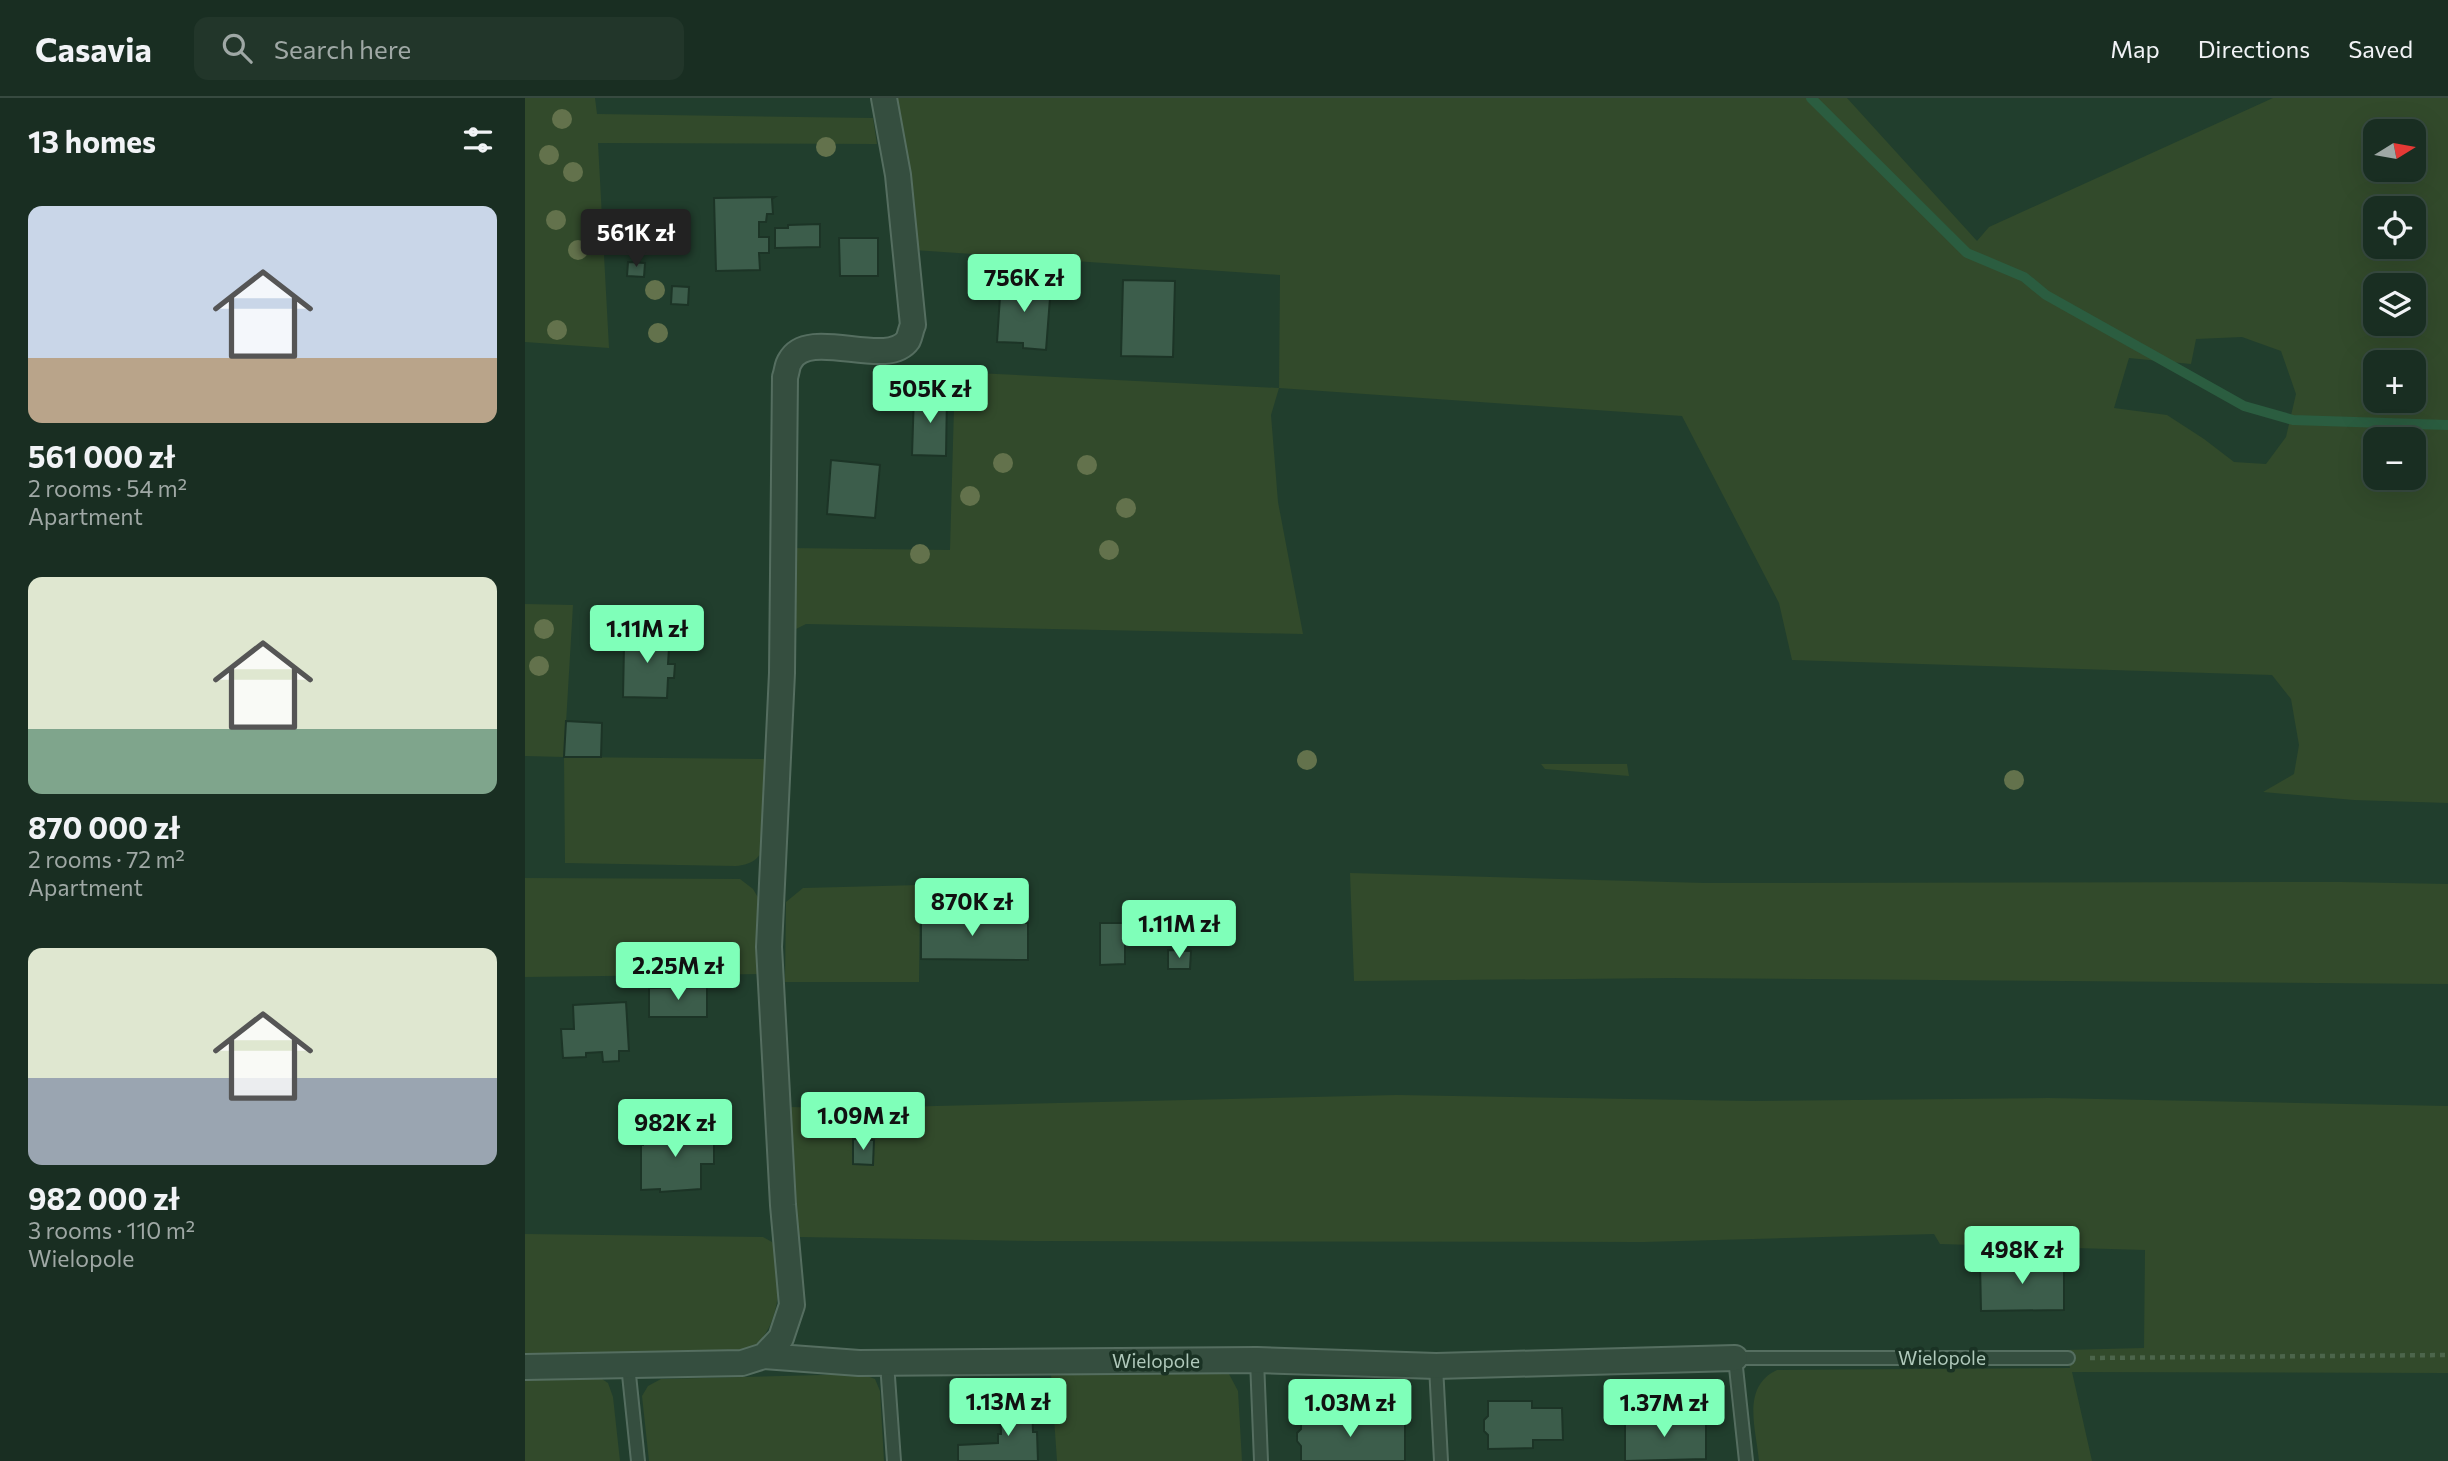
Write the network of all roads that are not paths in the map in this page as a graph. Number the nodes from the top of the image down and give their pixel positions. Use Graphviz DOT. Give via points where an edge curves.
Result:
graph roads {
  1 [pos="884,98"];
  2 [pos="764,1356"];
  3 [pos="1735,1358"];
  4 [pos="2068,1358"];
  5 [pos="1257,1360"];
  6 [pos="887,1363"];
  7 [pos="628,1365"];
  8 [pos="1436,1366"];
  9 [pos="525,1367"];
  10 [pos="638,1461"];
  11 [pos="894,1461"];
  12 [pos="1261,1461"];
  13 [pos="1440,1461"];
  14 [pos="1746,1461"];
  1 -- 2 [label="street" via="898,175 913,325 907,341 893,351 803,350 790,359 785,377 782,673 769,947 792,1305 781,1338"];
  2 -- 6 [label="street, Wielopole"];
  2 -- 7 [label="street, Wielopole" via="742,1363"];
  3 -- 4 [label="lane, Wielopole"];
  3 -- 8 [label="street, Wielopole"];
  3 -- 14 [label="lane"];
  5 -- 6 [label="street, Wielopole"];
  5 -- 8 [label="street, Wielopole"];
  5 -- 12 [label="lane"];
  6 -- 11 [label="lane"];
  7 -- 9 [label="street, Wielopole"];
  7 -- 10 [label="lane"];
  8 -- 13 [label="lane"];
}
